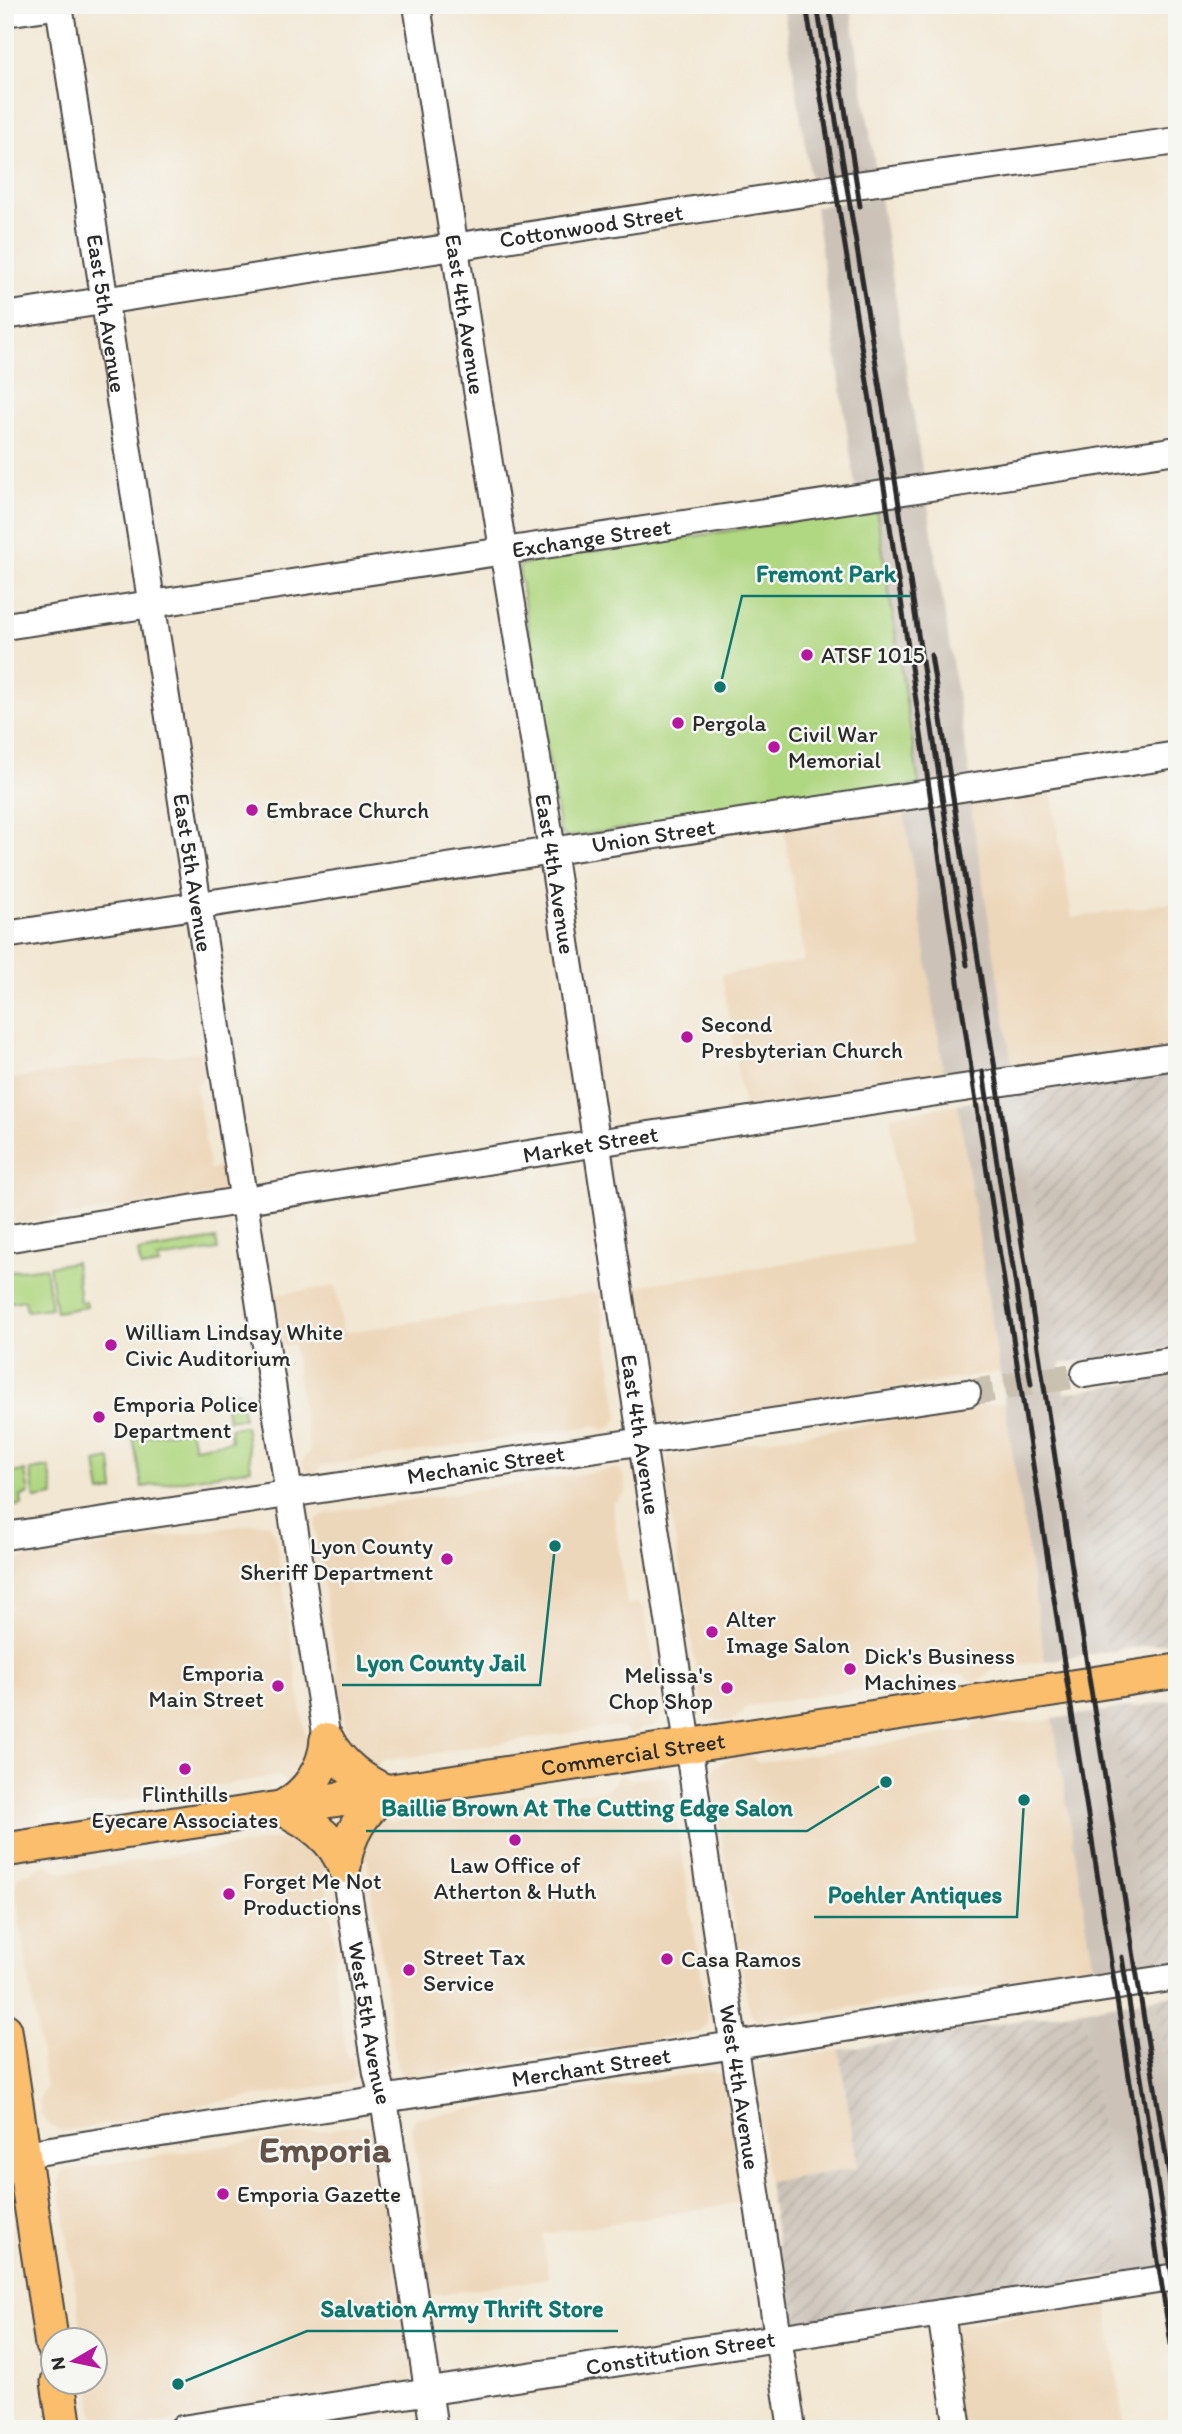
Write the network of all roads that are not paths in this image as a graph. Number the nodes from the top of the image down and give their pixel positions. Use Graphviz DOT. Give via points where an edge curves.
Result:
graph roads {
  1 [pos="60,5"];
  2 [pos="417,5"];
  3 [pos="5,13"];
  4 [pos="1177,141"];
  5 [pos="454,247"];
  6 [pos="104,301"];
  7 [pos="5,316"];
  8 [pos="1177,450"];
  9 [pos="503,552"];
  10 [pos="150,605"];
  11 [pos="5,626"];
  12 [pos="1177,755"];
  13 [pos="552,850"];
  14 [pos="198,905"];
  15 [pos="5,935"];
  16 [pos="1177,1056"];
  17 [pos="597,1143"];
  18 [pos="245,1201"];
  19 [pos="5,1239"];
  20 [pos="1177,1360"];
  21 [pos="1086,1374"];
  22 [pos="967,1392"];
  23 [pos="642,1443"];
  24 [pos="289,1493"];
  25 [pos="5,1536"];
  26 [pos="1177,1671"];
  27 [pos="327,1740"];
  28 [pos="689,1746"];
  29 [pos="387,1792"];
  30 [pos="281,1808"];
  31 [pos="5,1850"];
  32 [pos="344,1866"];
  33 [pos="1177,1977"];
  34 [pos="5,2030"];
  35 [pos="735,2046"];
  36 [pos="384,2100"];
  37 [pos="15,2156"];
  38 [pos="1177,2277"];
  39 [pos="941,2313"];
  40 [pos="48,2326"];
  41 [pos="778,2338"];
  42 [pos="428,2391"];
  43 [pos="60,2396"];
  44 [pos="65,2429"];
  45 [pos="182,2429"];
  46 [pos="434,2429"];
  47 [pos="792,2429"];
  48 [pos="958,2429"];
  1 -- 3 [label="street"];
  1 -- 6 [label="street, East 5th Avenue"];
  2 -- 5 [label="street, East 4th Avenue"];
  4 -- 5 [label="street, Cottonwood Street"];
  5 -- 6 [label="street, Cottonwood Street"];
  5 -- 9 [label="street, East 4th Avenue"];
  6 -- 7 [label="street, Cottonwood Street"];
  6 -- 10 [label="street, East 5th Avenue"];
  8 -- 9 [label="street, Exchange Street"];
  9 -- 10 [label="street, Exchange Street"];
  9 -- 13 [label="street, East 4th Avenue"];
  10 -- 11 [label="street, Exchange Street"];
  10 -- 14 [label="street, East 5th Avenue"];
  12 -- 13 [label="street, Union Street"];
  13 -- 14 [label="street, Union Street"];
  13 -- 17 [label="street, East 4th Avenue"];
  14 -- 15 [label="street, Union Street"];
  14 -- 18 [label="street, East 5th Avenue"];
  16 -- 17 [label="street, Market Street"];
  17 -- 18 [label="street, Market Street"];
  17 -- 23 [label="street, East 4th Avenue"];
  18 -- 19 [label="street, Market Street"];
  18 -- 24 [label="street, East 5th Avenue"];
  20 -- 21 [label="street"];
  22 -- 23 [label="street, Mechanic Street"];
  23 -- 24 [label="street, Mechanic Street"];
  23 -- 28 [label="street, East 4th Avenue"];
  24 -- 25 [label="street, Mechanic Street"];
  24 -- 27 [label="street, East 5th Avenue"];
  26 -- 28 [label="main road, Commercial Street"];
  27 -- 29 [label="main road" via="362,1779"];
  27 -- 30 [label="main road" via="322,1765 306,1791"];
  28 -- 29 [label="main road, Commercial Street"];
  28 -- 35 [label="street, West 4th Avenue"];
  29 -- 30 [label="main road, Commercial Street"];
  29 -- 32 [label="main road" via="372,1805 350,1838"];
  30 -- 31 [label="main road, Commercial Street"];
  30 -- 32 [label="main road" via="331,1841"];
  32 -- 36 [label="street, West 5th Avenue"];
  33 -- 35 [label="street, Merchant Street"];
  34 -- 37 [label="main road"];
  35 -- 36 [label="street, Merchant Street"];
  35 -- 41 [label="street, West 4th Avenue"];
  36 -- 37 [label="street, Merchant Street"];
  36 -- 42 [label="street, West 5th Avenue"];
  37 -- 40 [label="main road"];
  38 -- 39 [label="street, Constitution Street"];
  39 -- 41 [label="street, Constitution Street"];
  39 -- 48 [label="street"];
  41 -- 42 [label="street, Constitution Street"];
  41 -- 47 [label="street, West 4th Avenue"];
  42 -- 45 [label="street, Constitution Street"];
  42 -- 46 [label="street, West 5th Avenue"];
  43 -- 44 [label="main road"];
}
